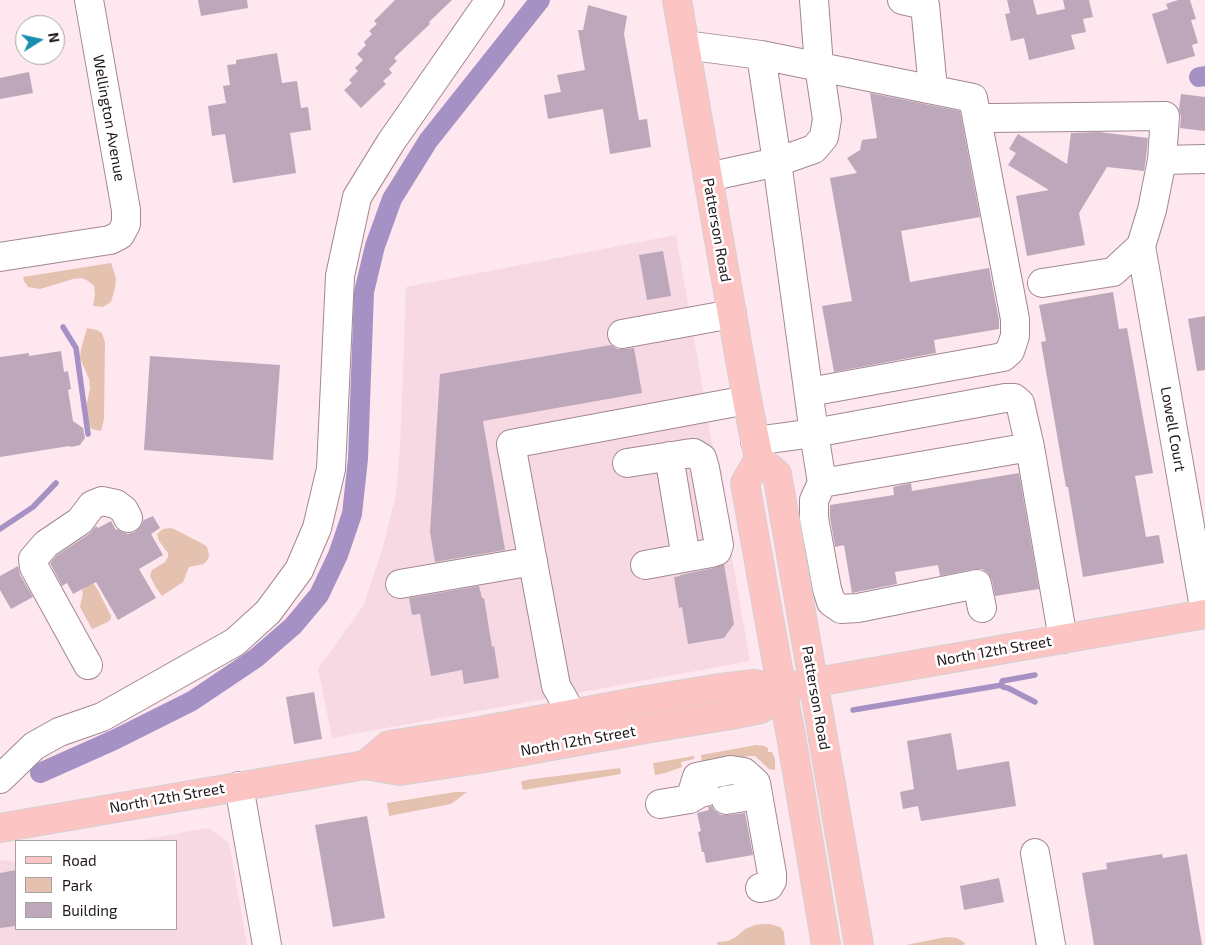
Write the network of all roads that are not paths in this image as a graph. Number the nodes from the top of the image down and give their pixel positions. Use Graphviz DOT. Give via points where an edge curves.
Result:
graph roads {
  1 [pos="89,0"];
  2 [pos="490,0"];
  3 [pos="677,0"];
  4 [pos="814,0"];
  5 [pos="902,0"];
  6 [pos="685,45"];
  7 [pos="761,55"];
  8 [pos="819,66"];
  9 [pos="933,89"];
  10 [pos="991,118"];
  11 [pos="1162,160"];
  12 [pos="1205,160"];
  13 [pos="777,162"];
  14 [pos="708,177"];
  15 [pos="1141,246"];
  16 [pos="0,257"];
  17 [pos="1042,283"];
  18 [pos="732,314"];
  19 [pos="622,334"];
  20 [pos="809,392"];
  21 [pos="747,400"];
  22 [pos="814,433"];
  23 [pos="1030,447"];
  24 [pos="757,450"];
  25 [pos="627,464"];
  26 [pos="822,482"];
  27 [pos="128,518"];
  28 [pos="644,559"];
  29 [pos="533,561"];
  30 [pos="400,584"];
  31 [pos="982,608"];
  32 [pos="1205,613"];
  33 [pos="1063,639"];
  34 [pos="88,665"];
  35 [pos="814,682"];
  36 [pos="782,688"];
  37 [pos="572,714"];
  38 [pos="578,741"];
  39 [pos="364,765"];
  40 [pos="0,778"];
  41 [pos="238,786"];
  42 [pos="757,789"];
  43 [pos="710,796"];
  44 [pos="660,804"];
  45 [pos="0,828"];
  46 [pos="1035,853"];
  47 [pos="760,888"];
  48 [pos="267,945"];
  49 [pos="826,945"];
  50 [pos="859,945"];
  51 [pos="1051,945"];
  1 -- 16 [label="street, Wellington Avenue" via="126,224 120,235 110,240"];
  2 -- 40 [label="street" via="391,142 357,197 340,276 331,469 317,528 298,570 268,612 235,642 102,717 59,732 34,746"];
  3 -- 6 [label="main road, Patterson Road"];
  4 -- 8 [label="street"];
  5 -- 9 [label="street" via="925,5"];
  6 -- 7 [label="street"];
  6 -- 14 [label="main road, Patterson Road"];
  7 -- 8 [label="street"];
  7 -- 13 [label="street"];
  8 -- 9 [label="street"];
  8 -- 13 [label="street" via="827,119 824,137 814,149"];
  9 -- 20 [label="street" via="973,98 1015,319 1016,336 1010,351 1003,357"];
  10 -- 11 [label="street" via="1165,116"];
  11 -- 12 [label="street"];
  11 -- 15 [label="street"];
  13 -- 14 [label="street"];
  13 -- 20 [label="street"];
  14 -- 18 [label="main road, Patterson Road"];
  15 -- 17 [label="street" via="1113,272"];
  15 -- 32 [label="street, Lowell Court"];
  18 -- 19 [label="street"];
  18 -- 21 [label="main road, Patterson Road"];
  20 -- 22 [label="street"];
  21 -- 24 [label="main road, Patterson Road"];
  21 -- 29 [label="street" via="511,444"];
  22 -- 23 [label="street" via="1014,398 1020,403"];
  22 -- 24 [label="street"];
  22 -- 26 [label="street"];
  23 -- 26 [label="street"];
  23 -- 33 [label="street"];
  24 -- 35 [label="main road, Patterson Road" via="777,474"];
  24 -- 36 [label="main road, Patterson Road" via="745,483"];
  25 -- 28 [label="street" via="681,454 696,548"];
  26 -- 31 [label="street" via="814,500 814,518 831,602 841,609 858,608 977,584"];
  27 -- 34 [label="street" via="116,504 102,501 92,505 80,521 46,544 33,558 34,567"];
  29 -- 30 [label="street"];
  29 -- 37 [label="street" via="556,686"];
  32 -- 33 [label="main road, North 12th Street"];
  33 -- 35 [label="main road, North 12th Street"];
  35 -- 36 [label="main road, North 12th Street"];
  35 -- 50 [label="main road, Patterson Road"];
  36 -- 37 [label="main road, North 12th Street" via="754,684"];
  36 -- 38 [label="main road, North 12th Street" via="761,709"];
  36 -- 49 [label="main road, Patterson Road"];
  37 -- 38 [label="main road"];
  37 -- 39 [label="main road, North 12th Street" via="390,745"];
  38 -- 39 [label="main road, North 12th Street" via="400,771"];
  39 -- 41 [label="main road, North 12th Street"];
  41 -- 45 [label="main road, North 12th Street"];
  41 -- 48 [label="street"];
  42 -- 43 [label="street"];
  42 -- 43 [label="street" via="744,772 731,770 698,777"];
  42 -- 47 [label="street" via="772,874 769,886"];
  43 -- 44 [label="street"];
  46 -- 51 [label="street"];
}
